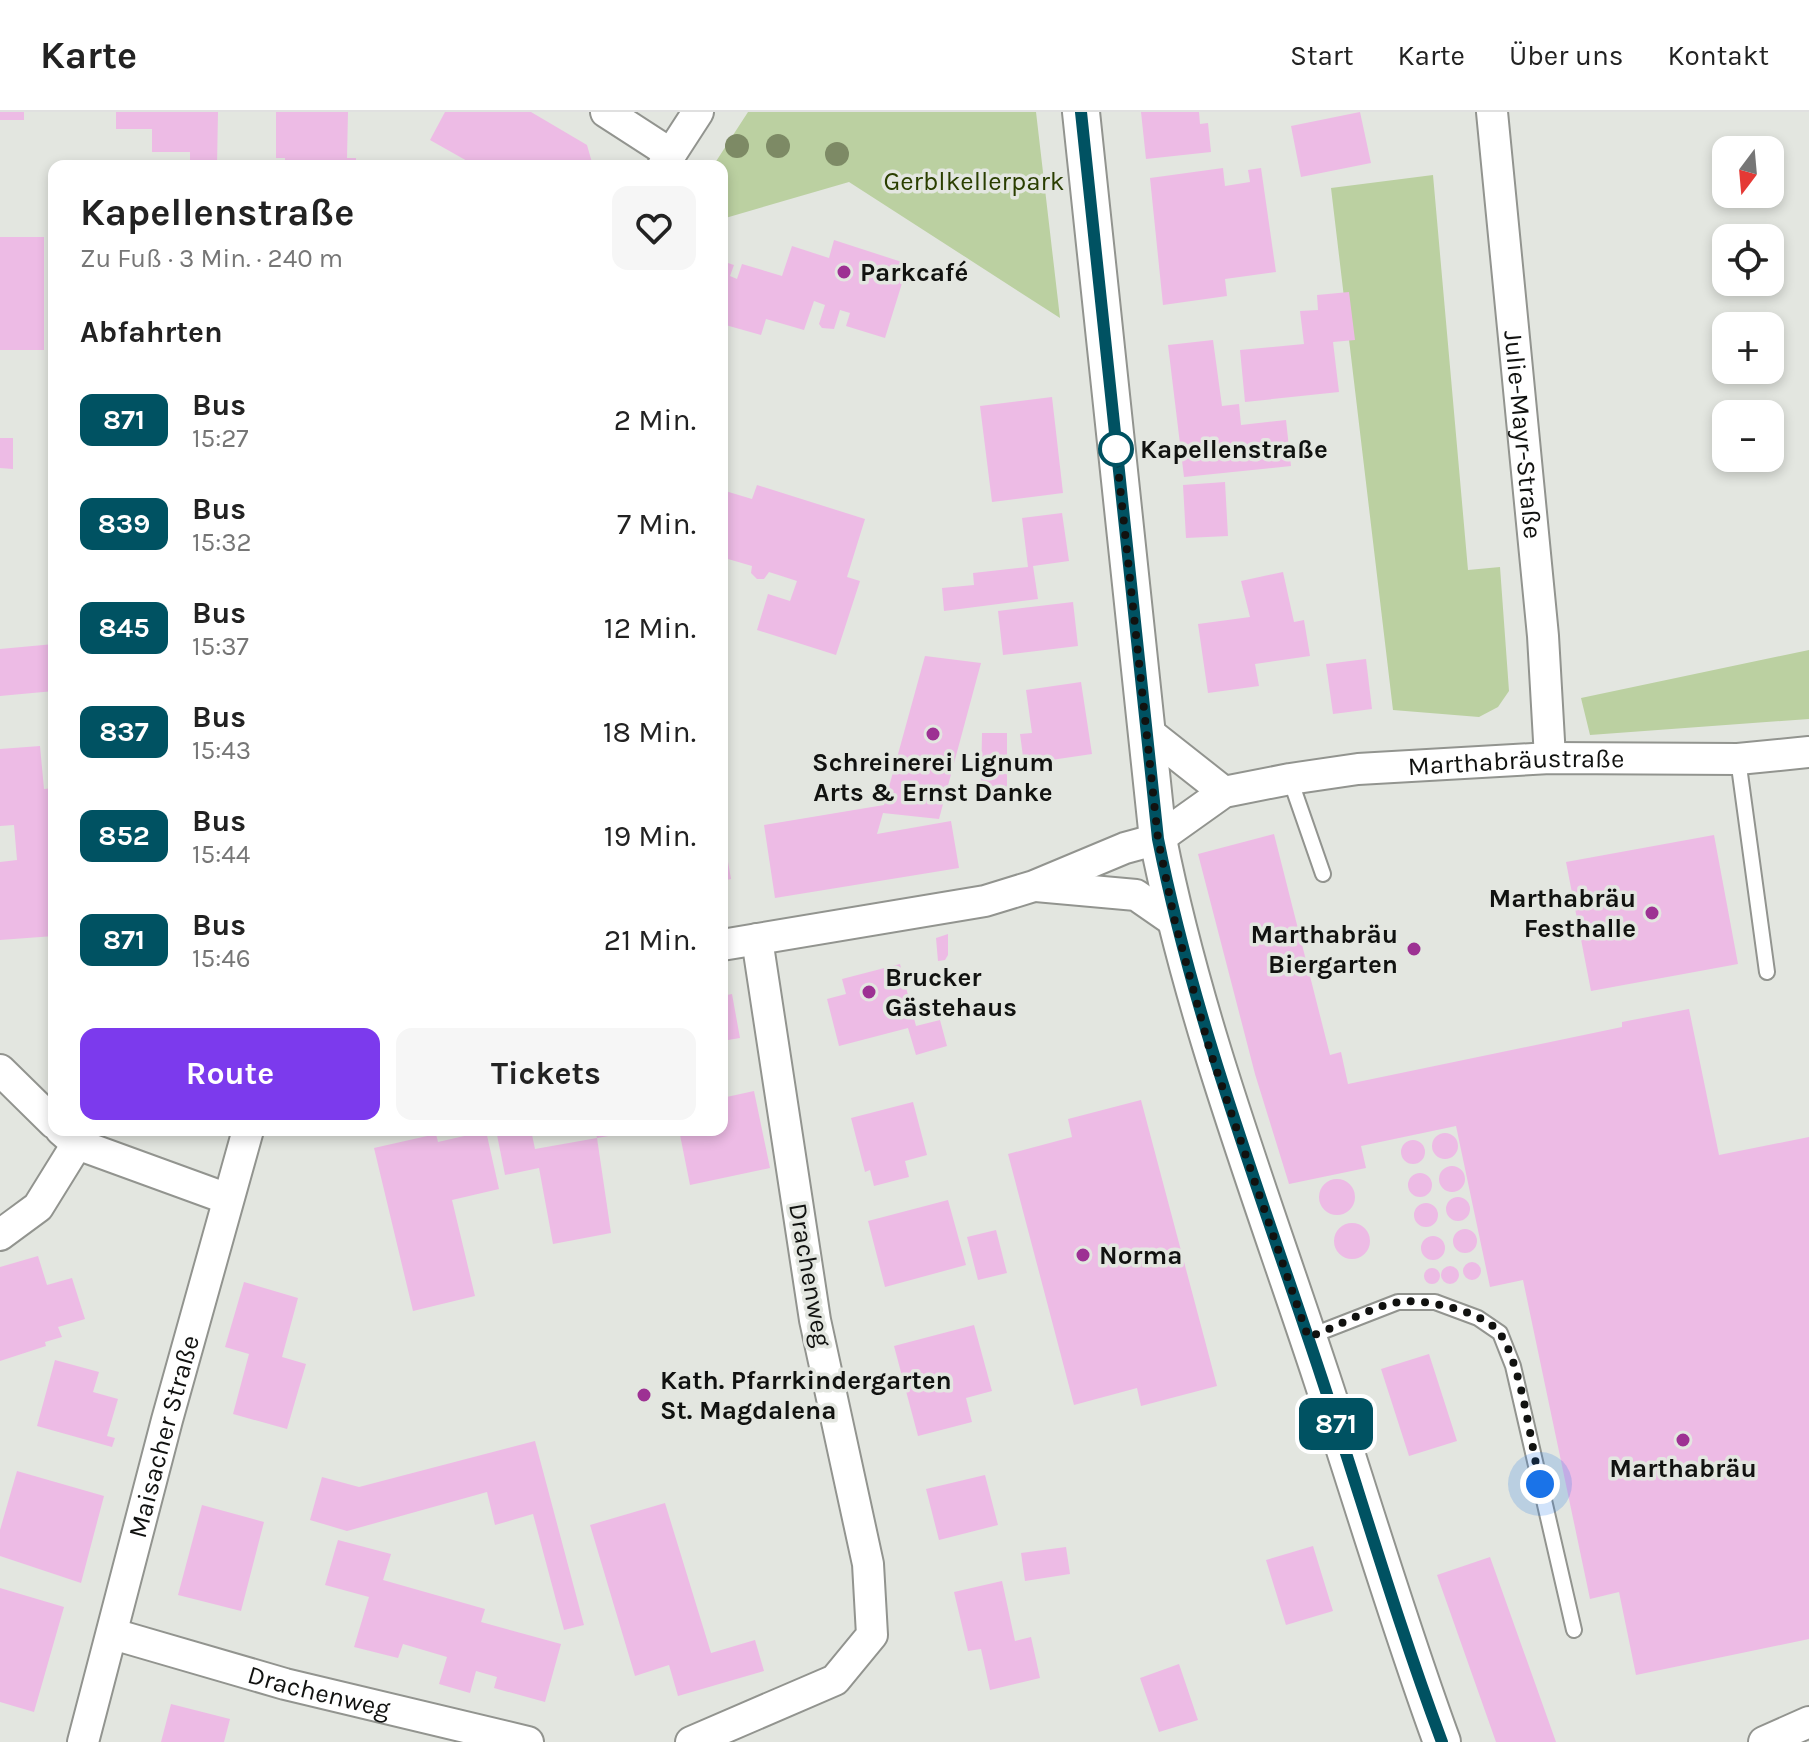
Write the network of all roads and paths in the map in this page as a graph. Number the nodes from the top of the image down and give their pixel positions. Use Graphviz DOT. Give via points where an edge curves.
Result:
graph roads {
  1 [pos="606,112"];
  2 [pos="698,112"];
  3 [pos="1081,112"];
  4 [pos="1492,112"];
  5 [pos="667,160"];
  6 [pos="1148,732"];
  7 [pos="1809,752"];
  8 [pos="1550,758"];
  9 [pos="1738,759"];
  10 [pos="1290,779"];
  11 [pos="1224,792"];
  12 [pos="1158,839"];
  13 [pos="1323,874"];
  14 [pos="1034,886"];
  15 [pos="1175,922"];
  16 [pos="757,939"];
  17 [pos="728,944"];
  18 [pos="1767,972"];
  19 [pos="0,1070"];
  20 [pos="48,1118"];
  21 [pos="246,1136"];
  22 [pos="69,1137"];
  23 [pos="228,1199"];
  24 [pos="0,1235"];
  25 [pos="1308,1337"];
  26 [pos="1574,1630"];
  27 [pos="113,1634"];
  28 [pos="1809,1722"];
  29 [pos="517,1741"];
  30 [pos="83,1742"];
  31 [pos="691,1742"];
  32 [pos="1442,1742"];
  33 [pos="1764,1742"];
  1 -- 5 [label="street"];
  2 -- 5 [label="street"];
  3 -- 6 [label="street"];
  4 -- 8 [label="street, Julie-Mayr-Straße"];
  6 -- 11 [label="street"];
  6 -- 12 [label="street"];
  7 -- 9 [label="street, Marthabräustraße"];
  8 -- 9 [label="street, Marthabräustraße"];
  8 -- 10 [label="street, Marthabräustraße" via="1358,769"];
  9 -- 18 [label="lane"];
  10 -- 11 [label="street, Marthabräustraße"];
  10 -- 13 [label="lane"];
  11 -- 12 [label="street, Marthabräustraße"];
  12 -- 14 [label="street"];
  12 -- 15 [label="street"];
  14 -- 15 [label="street" via="1136,895"];
  14 -- 16 [label="street" via="967,905"];
  15 -- 25 [label="street" via="1210,1051"];
  16 -- 17 [label="street"];
  16 -- 31 [label="street, Drachenweg" via="815,1320 868,1564 872,1635 835,1680"];
  19 -- 20 [label="street"];
  21 -- 23 [label="street, Maisacher Straße"];
  22 -- 23 [label="street"];
  22 -- 24 [label="street" via="38,1207"];
  23 -- 27 [label="street, Maisacher Straße"];
  25 -- 26 [label="lane" via="1398,1302 1435,1302 1478,1318 1500,1333 1513,1366"];
  25 -- 32 [label="street" via="1396,1618"];
  27 -- 29 [label="street, Drachenweg" via="285,1684"];
  27 -- 30 [label="street, Maisacher Straße"];
  28 -- 33 [label="street"];
}
